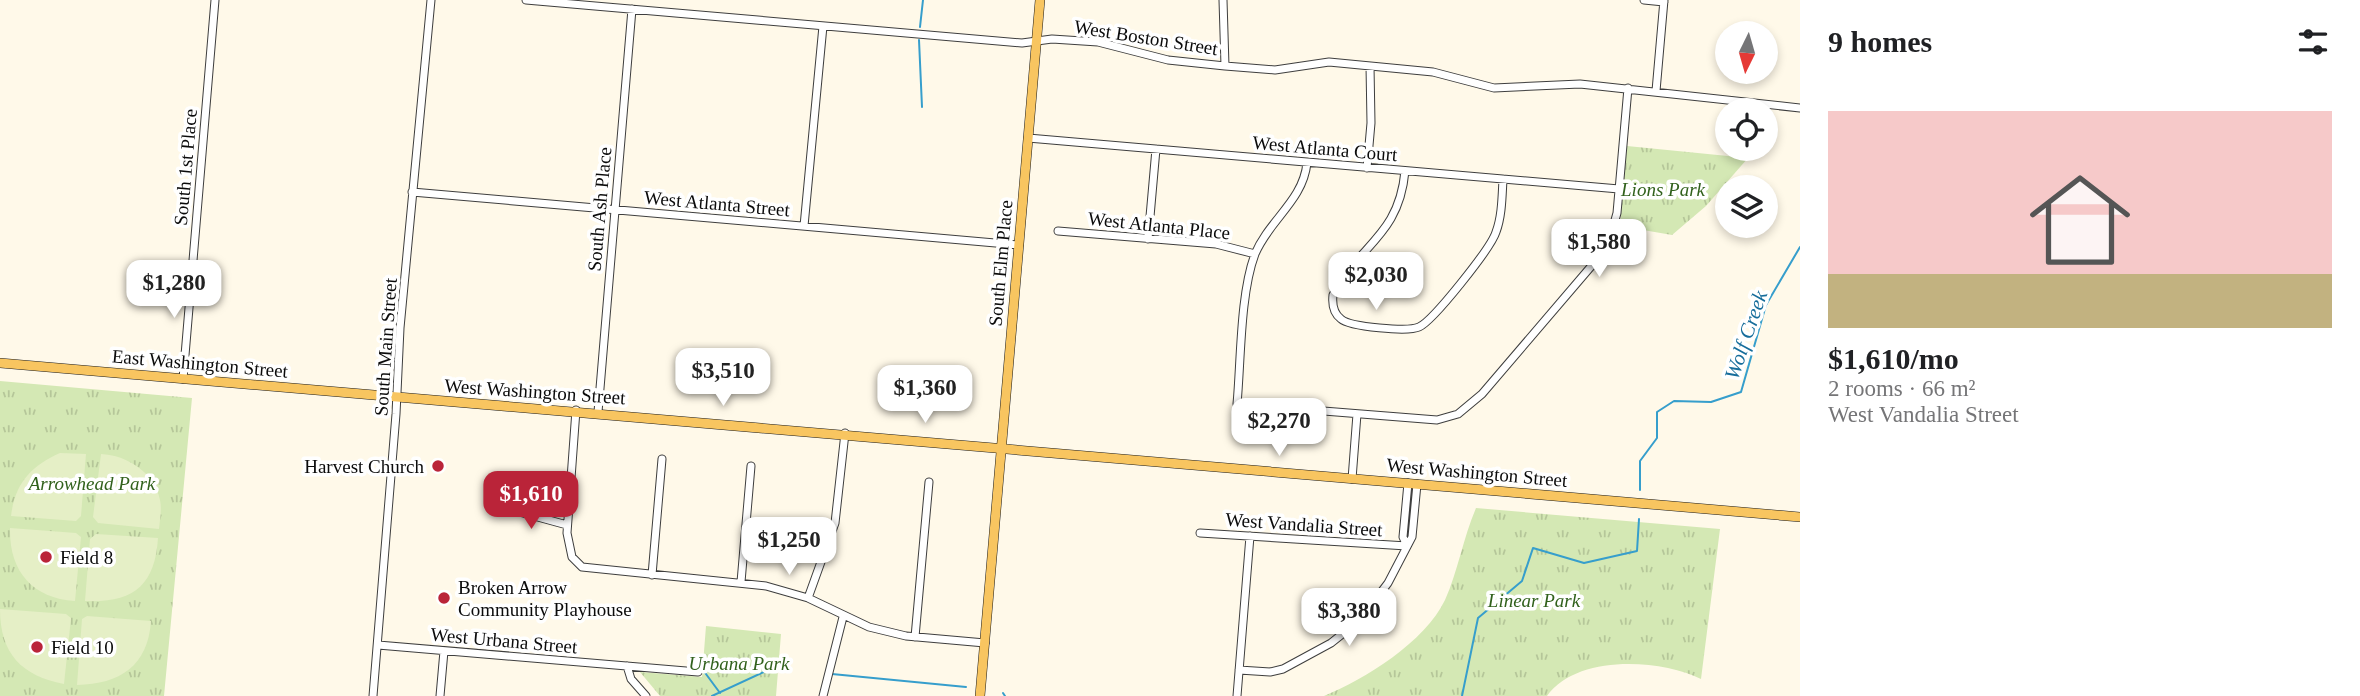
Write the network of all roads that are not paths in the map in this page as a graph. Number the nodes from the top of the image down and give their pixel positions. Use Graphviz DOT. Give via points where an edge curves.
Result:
graph roads {
  1 [pos="215,0"];
  2 [pos="431,0"];
  3 [pos="526,0"];
  4 [pos="1040,0"];
  5 [pos="1223,0"];
  6 [pos="1644,0"];
  7 [pos="548,1"];
  8 [pos="1664,1"];
  9 [pos="632,9"];
  10 [pos="822,26"];
  11 [pos="1037,41"];
  12 [pos="1225,66"];
  13 [pos="1370,66"];
  14 [pos="1628,88"];
  15 [pos="1656,91"];
  16 [pos="1800,108"];
  17 [pos="1028,138"];
  18 [pos="1156,149"];
  19 [pos="1307,163"];
  20 [pos="1367,168"];
  21 [pos="1405,171"];
  22 [pos="1503,179"];
  23 [pos="1619,189"];
  24 [pos="412,192"];
  25 [pos="614,210"];
  26 [pos="804,226"];
  27 [pos="1058,231"];
  28 [pos="1147,239"];
  29 [pos="1019,244"];
  30 [pos="1255,254"];
  31 [pos="0,363"];
  32 [pos="183,379"];
  33 [pos="397,398"];
  34 [pos="576,410"];
  35 [pos="598,412"];
  36 [pos="1357,414"];
  37 [pos="845,433"];
  38 [pos="1002,448"];
  39 [pos="662,459"];
  40 [pos="751,466"];
  41 [pos="1352,479"];
  42 [pos="929,482"];
  43 [pos="1413,484"];
  44 [pos="505,508"];
  45 [pos="1800,517"];
  46 [pos="566,525"];
  47 [pos="1200,533"];
  48 [pos="1250,536"];
  49 [pos="1406,547"];
  50 [pos="652,575"];
  51 [pos="741,582"];
  52 [pos="808,598"];
  53 [pos="843,617"];
  54 [pos="915,637"];
  55 [pos="985,643"];
  56 [pos="379,645"];
  57 [pos="444,651"];
  58 [pos="627,666"];
  59 [pos="1239,670"];
  60 [pos="698,672"];
  61 [pos="373,696"];
  62 [pos="440,696"];
  63 [pos="646,696"];
  64 [pos="823,696"];
  65 [pos="980,696"];
  66 [pos="1237,696"];
  1 -- 32 [label="street, South 1st Place"];
  2 -- 24 [label="street, South Main Street"];
  3 -- 7 [label="street, West Boston Street"];
  4 -- 11 [label="main road, South Elm Place"];
  5 -- 12 [label="street"];
  6 -- 8 [label="street"];
  7 -- 9 [label="street, West Boston Street"];
  8 -- 15 [label="street"];
  9 -- 10 [label="street, West Boston Street"];
  9 -- 25 [label="street, South Ash Place"];
  10 -- 11 [label="street, West Boston Street"];
  10 -- 26 [label="street"];
  11 -- 12 [label="street, West Boston Street" via="1098,42 1168,60"];
  11 -- 17 [label="main road, South Elm Place"];
  12 -- 13 [label="street, West Boston Street" via="1275,69 1329,62"];
  13 -- 14 [label="street, West Boston Street" via="1433,72 1494,88 1565,83"];
  13 -- 20 [label="street"];
  14 -- 15 [label="street, West Boston Street"];
  14 -- 23 [label="street"];
  15 -- 16 [label="street, West Boston Street"];
  17 -- 18 [label="street, West Atlanta Court"];
  17 -- 29 [label="main road, South Elm Place"];
  18 -- 19 [label="street, West Atlanta Court"];
  18 -- 28 [label="street"];
  19 -- 20 [label="street, West Atlanta Court"];
  19 -- 30 [label="street" via="1297,196"];
  20 -- 21 [label="street, West Atlanta Court"];
  21 -- 22 [label="street, West Atlanta Court"];
  21 -- 22 [label="street" via="1393,218 1336,289 1332,303 1338,317 1350,324 1415,328 1427,322 1490,245 1501,214"];
  22 -- 23 [label="street, West Atlanta Court"];
  23 -- 36 [label="street" via="1614,228 1601,253 1482,394 1458,414 1437,420"];
  24 -- 25 [label="street, West Atlanta Street"];
  24 -- 33 [label="street, South Main Street"];
  25 -- 26 [label="street, West Atlanta Street"];
  25 -- 35 [label="street, South Ash Place"];
  26 -- 29 [label="street, West Atlanta Street"];
  27 -- 28 [label="street, West Atlanta Place"];
  28 -- 30 [label="street, West Atlanta Place" via="1216,244"];
  29 -- 38 [label="main road, South Elm Place"];
  30 -- 36 [label="street" via="1248,281 1237,404"];
  31 -- 32 [label="main road, East Washington Street"];
  32 -- 33 [label="main road, East Washington Street"];
  33 -- 34 [label="main road, West Washington Street"];
  33 -- 56 [label="street, South Main Street"];
  34 -- 35 [label="main road, West Washington Street"];
  34 -- 46 [label="street"];
  35 -- 37 [label="main road, West Washington Street"];
  36 -- 41 [label="street"];
  37 -- 38 [label="main road, West Washington Street"];
  37 -- 52 [label="street" via="835,523"];
  38 -- 41 [label="main road, West Washington Street"];
  38 -- 55 [label="main road, South Elm Place"];
  39 -- 50 [label="street"];
  40 -- 51 [label="street"];
  41 -- 43 [label="main road, West Washington Street"];
  42 -- 54 [label="street"];
  43 -- 45 [label="main road, West Washington Street"];
  43 -- 49 [label="street" via="1412,537"];
  44 -- 46 [label="street"];
  46 -- 50 [label="street" via="569,550 588,570"];
  47 -- 48 [label="street, West Vandalia Street"];
  48 -- 49 [label="street, West Vandalia Street"];
  48 -- 59 [label="street"];
  49 -- 59 [label="street" via="1372,606 1347,632 1283,669"];
  50 -- 51 [label="street"];
  51 -- 52 [label="street"];
  52 -- 53 [label="street"];
  53 -- 54 [label="street"];
  53 -- 64 [label="street"];
  54 -- 55 [label="street"];
  55 -- 65 [label="main road, South Elm Place"];
  56 -- 57 [label="street, West Urbana Street"];
  56 -- 61 [label="street, South Main Street"];
  57 -- 58 [label="street, West Urbana Street"];
  57 -- 62 [label="street"];
  58 -- 60 [label="street, West Urbana Street"];
  58 -- 63 [label="street" via="631,679"];
  59 -- 66 [label="street"];
}
